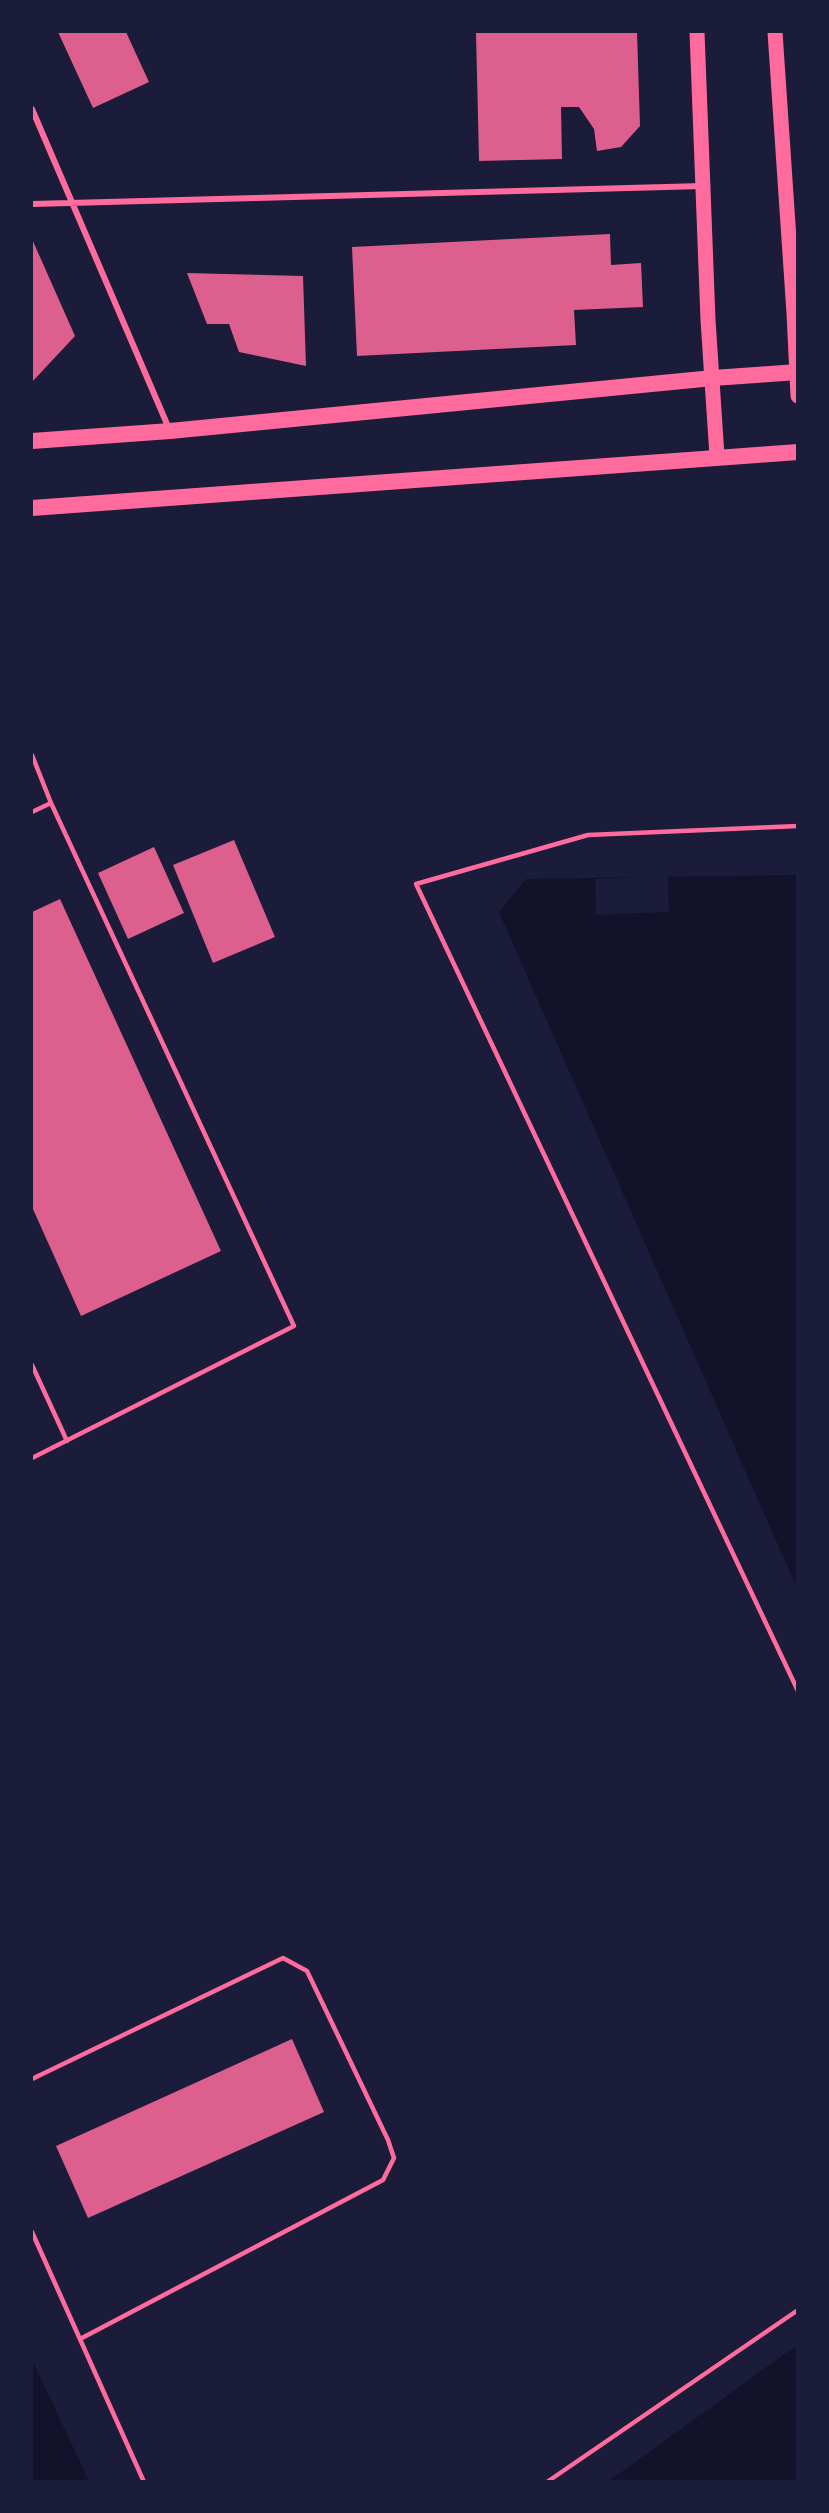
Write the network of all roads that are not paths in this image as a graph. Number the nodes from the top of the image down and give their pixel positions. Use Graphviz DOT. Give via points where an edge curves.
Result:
graph roads {
  1 [pos="697,32"];
  2 [pos="775,32"];
  3 [pos="32,109"];
  4 [pos="704,186"];
  5 [pos="73,203"];
  6 [pos="32,204"];
  7 [pos="797,372"];
  8 [pos="712,378"];
  9 [pos="798,396"];
  10 [pos="170,431"];
  11 [pos="32,441"];
  12 [pos="798,452"];
  13 [pos="717,456"];
  14 [pos="37,508"];
  15 [pos="32,755"];
  16 [pos="51,803"];
  17 [pos="32,812"];
  18 [pos="798,826"];
  19 [pos="32,1365"];
  20 [pos="67,1441"];
  21 [pos="32,1458"];
  22 [pos="798,1690"];
  23 [pos="32,2079"];
  24 [pos="32,2232"];
  25 [pos="798,2310"];
  26 [pos="80,2339"];
  27 [pos="144,2481"];
  28 [pos="548,2481"];
  1 -- 4 [label="main road"];
  2 -- 7 [label="main road"];
  3 -- 5 [label="street"];
  4 -- 5 [label="street"];
  4 -- 8 [label="main road"];
  5 -- 6 [label="street"];
  5 -- 10 [label="street"];
  7 -- 8 [label="highway"];
  7 -- 9 [label="main road"];
  8 -- 10 [label="highway"];
  8 -- 13 [label="main road"];
  10 -- 11 [label="highway"];
  12 -- 13 [label="highway"];
  13 -- 14 [label="highway"];
  15 -- 16 [label="lane"];
  16 -- 17 [label="lane"];
  16 -- 20 [label="lane" via="294,1326"];
  18 -- 22 [label="lane" via="588,835 416,885"];
  19 -- 20 [label="lane"];
  20 -- 21 [label="lane"];
  23 -- 26 [label="lane" via="283,1958 307,1971 394,2158 382,2180"];
  24 -- 26 [label="lane"];
  25 -- 28 [label="lane"];
  26 -- 27 [label="lane"];
}
